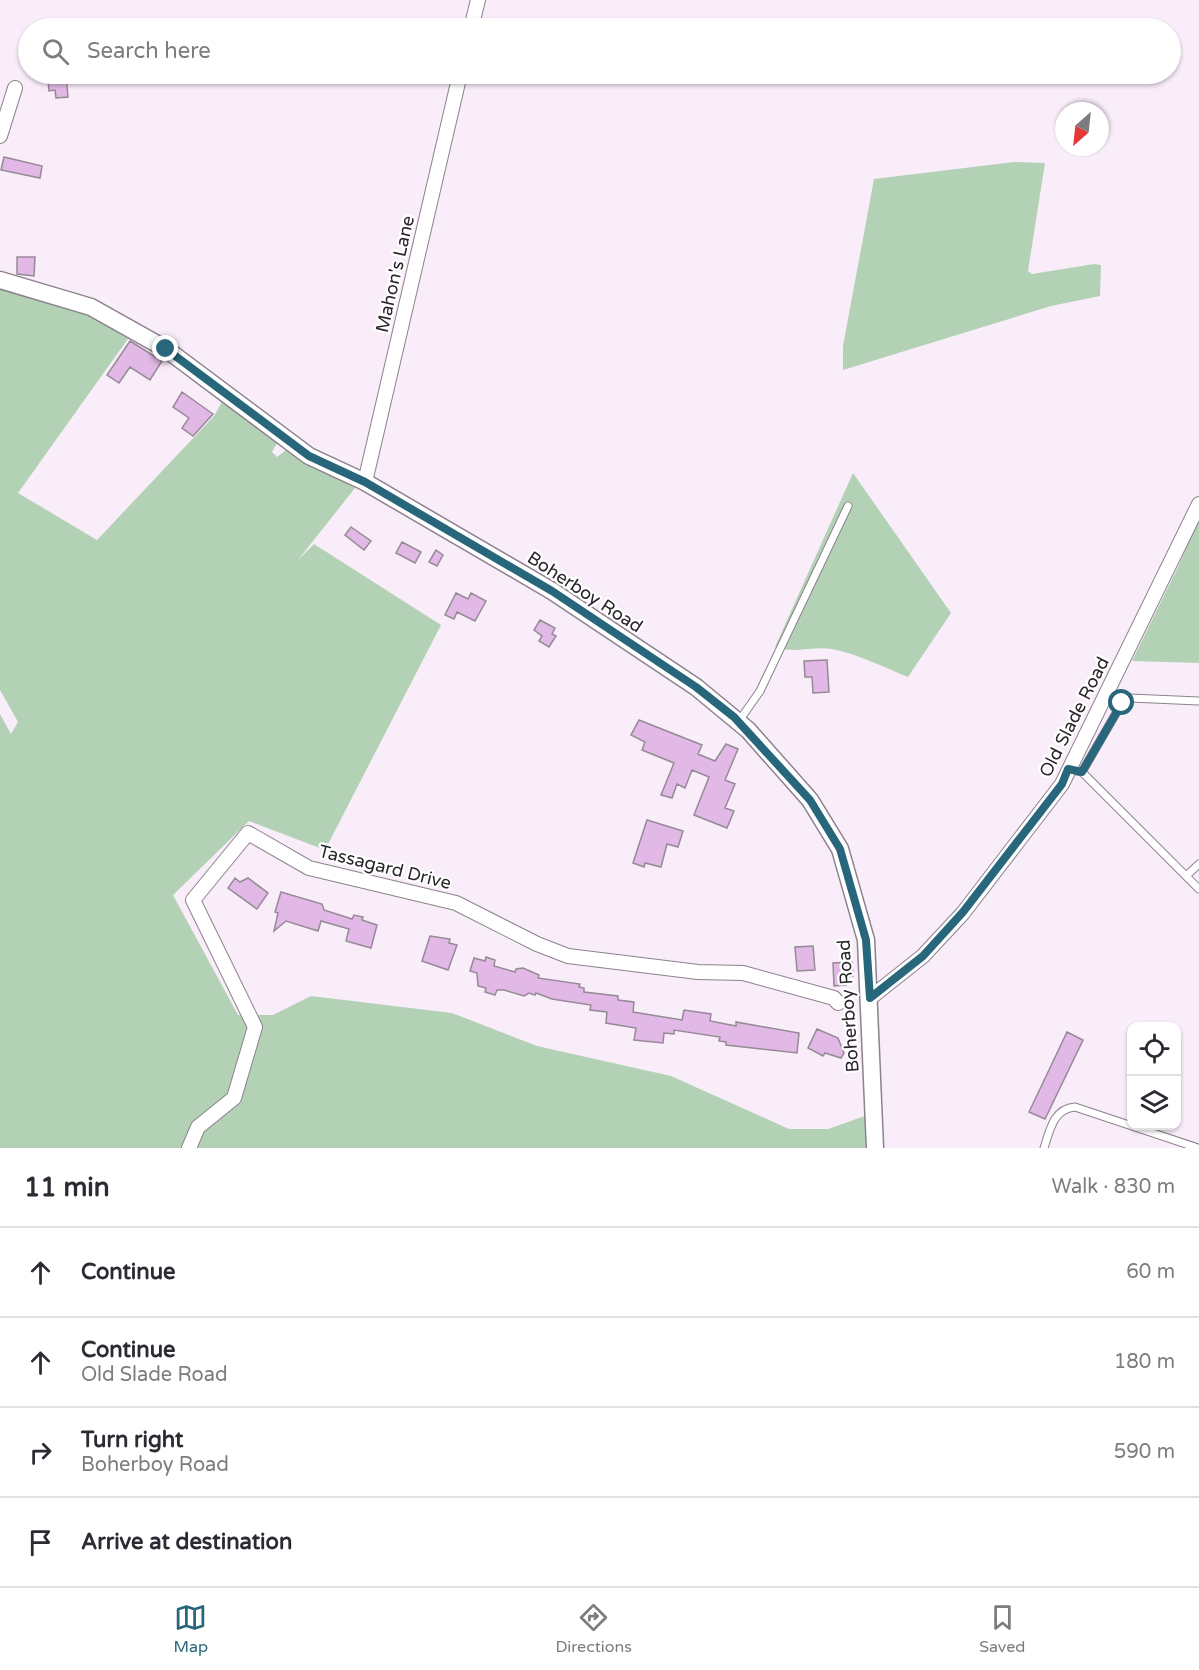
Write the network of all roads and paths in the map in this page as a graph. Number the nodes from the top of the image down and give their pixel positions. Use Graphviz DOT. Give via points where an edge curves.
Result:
graph roads {
  1 [pos="478,0"];
  2 [pos="474,18"];
  3 [pos="458,84"];
  4 [pos="15,88"];
  5 [pos="0,136"];
  6 [pos="0,280"];
  7 [pos="365,482"];
  8 [pos="1199,504"];
  9 [pos="848,506"];
  10 [pos="1199,701"];
  11 [pos="739,721"];
  12 [pos="1075,771"];
  13 [pos="1199,864"];
  14 [pos="1186,876"];
  15 [pos="1199,889"];
  16 [pos="870,998"];
  17 [pos="838,1003"];
  18 [pos="189,1148"];
  19 [pos="875,1148"];
  20 [pos="1044,1148"];
  21 [pos="1198,1148"];
  1 -- 2 [label="street"];
  3 -- 7 [label="street, Mahon's Lane"];
  4 -- 5 [label="street"];
  6 -- 7 [label="street, Boherboy Road" via="91,307 110,317 166,349 309,456"];
  7 -- 11 [label="street, Boherboy Road" via="552,591 696,687"];
  8 -- 12 [label="street, Old Slade Road"];
  9 -- 11 [label="lane" via="759,692"];
  10 -- 12 [label="lane" via="1130,698 1122,703"];
  11 -- 16 [label="street, Boherboy Road" via="810,800 840,849 866,940"];
  12 -- 14 [label="lane"];
  12 -- 16 [label="street, Old Slade Road" via="963,912 923,956"];
  13 -- 14 [label="lane"];
  14 -- 15 [label="lane"];
  16 -- 19 [label="street, Boherboy Road"];
  17 -- 18 [label="street, Tassagard Drive" via="834,998 743,973 698,972 568,956 456,903 309,868 248,832 193,900 255,1027 234,1098 198,1127"];
  20 -- 21 [label="lane" via="1056,1116 1075,1107"];
}
